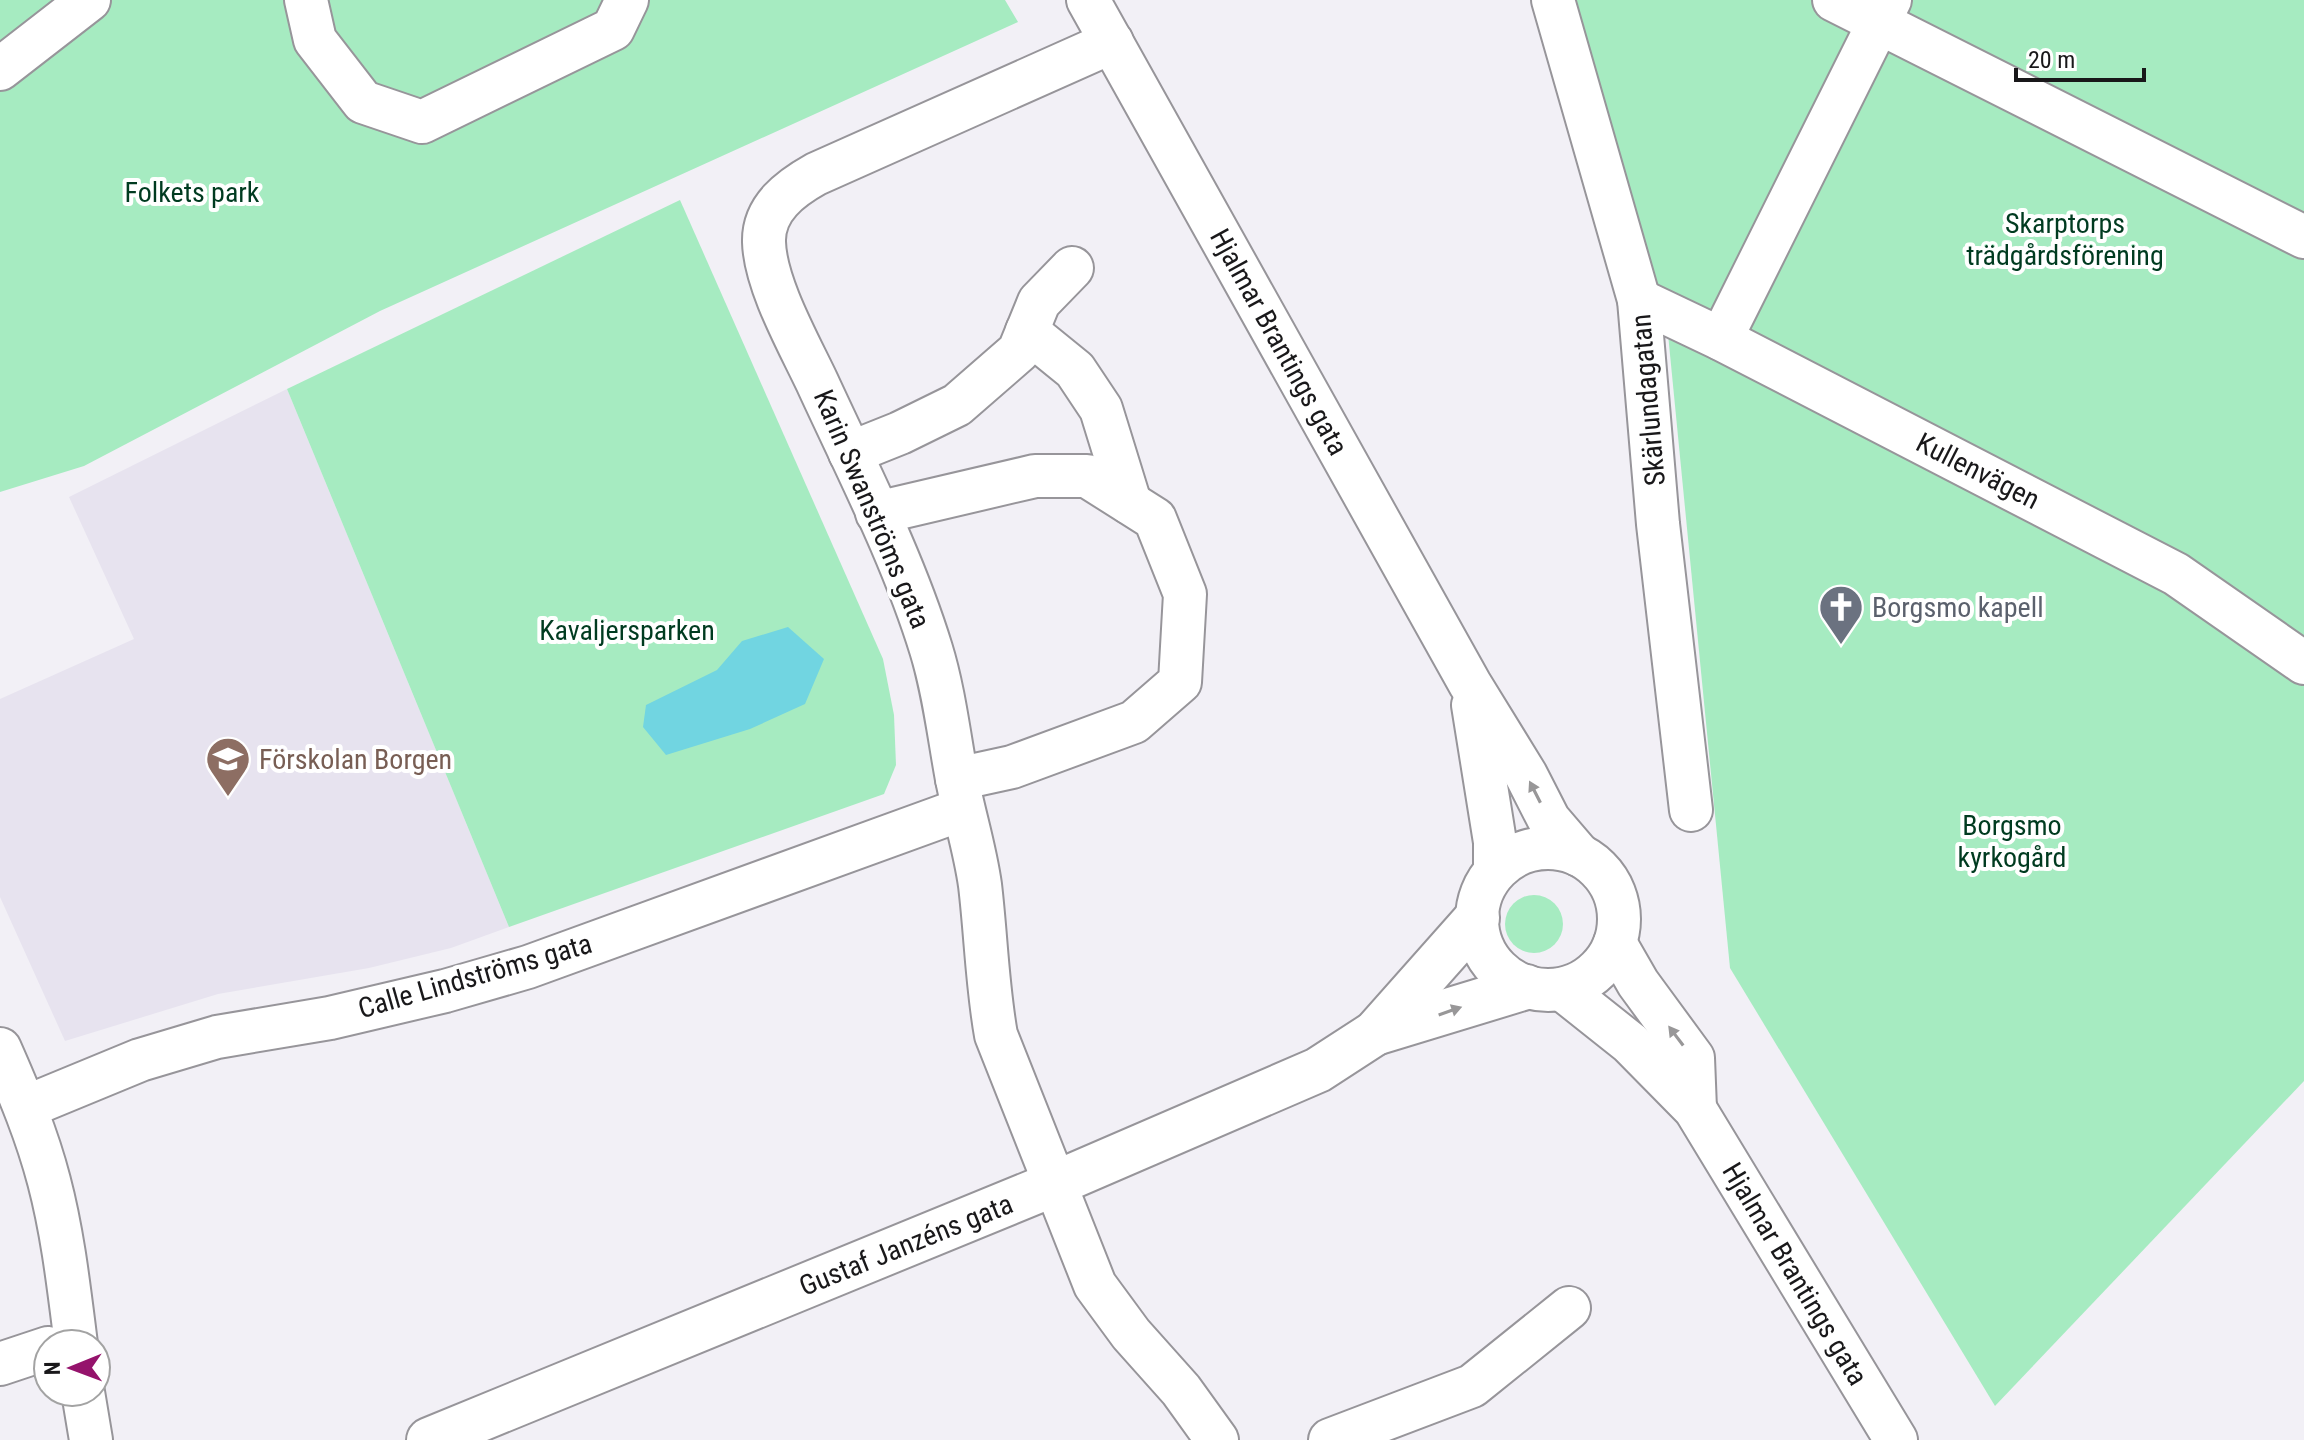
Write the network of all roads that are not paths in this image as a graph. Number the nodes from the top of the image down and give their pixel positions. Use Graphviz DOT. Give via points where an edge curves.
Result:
graph roads {
  1 [pos="89,0"];
  2 [pos="306,0"];
  3 [pos="627,0"];
  4 [pos="1088,0"];
  5 [pos="1553,0"];
  6 [pos="1834,0"];
  7 [pos="1884,11"];
  8 [pos="1112,42"];
  9 [pos="0,69"];
  10 [pos="2304,237"];
  11 [pos="1072,268"];
  12 [pos="1639,300"];
  13 [pos="1027,331"];
  14 [pos="1721,339"];
  15 [pos="850,453"];
  16 [pos="1130,503"];
  17 [pos="877,513"];
  18 [pos="2304,663"];
  19 [pos="1470,684"];
  20 [pos="960,794"];
  21 [pos="1691,810"];
  22 [pos="1579,855"];
  23 [pos="1495,870"];
  24 [pos="1477,918"];
  25 [pos="1615,943"];
  26 [pos="1544,988"];
  27 [pos="1375,1033"];
  28 [pos="0,1049"];
  29 [pos="26,1107"];
  30 [pos="1695,1109"];
  31 [pos="1054,1184"];
  32 [pos="1569,1308"];
  33 [pos="72,1328"];
  34 [pos="32,1353"];
  35 [pos="0,1364"];
  36 [pos="86,1408"];
  37 [pos="91,1440"];
  38 [pos="429,1440"];
  39 [pos="1217,1440"];
  40 [pos="1330,1440"];
  41 [pos="1896,1440"];
  1 -- 9 [label="street"];
  2 -- 3 [label="street" via="315,40 363,102 422,122 613,29"];
  4 -- 8 [label="street, Hjalmar Brantings gata"];
  5 -- 12 [label="street, Skärlundagatan"];
  6 -- 7 [label="street"];
  7 -- 10 [label="street"];
  7 -- 14 [label="street"];
  8 -- 15 [label="street, Karin Swanströms gata" via="816,174 787,190 770,215 764,240 770,271"];
  8 -- 19 [label="street, Hjalmar Brantings gata"];
  11 -- 13 [label="street" via="1039,302"];
  12 -- 14 [label="street, Kullenvägen"];
  12 -- 21 [label="street, Skärlundagatan"];
  13 -- 15 [label="street" via="1019,351 957,405"];
  13 -- 16 [label="street" via="1075,370 1101,409"];
  14 -- 18 [label="street, Kullenvägen" via="2176,574"];
  15 -- 17 [label="street, Karin Swanströms gata"];
  16 -- 17 [label="street, Calle Lindströms gata" via="1087,476 1035,476"];
  16 -- 20 [label="street, Calle Lindströms gata" via="1155,519 1185,594 1180,682 1134,722 1012,767"];
  17 -- 20 [label="street, Karin Swanströms gata" via="931,650"];
  22 -- 19 [label="street, Hjalmar Brantings gata, one-way" via="1549,820"];
  19 -- 23 [label="street, Hjalmar Brantings gata"];
  20 -- 29 [label="street, Calle Lindströms gata" via="528,967 330,1018 217,1037 140,1060"];
  20 -- 31 [label="street, Karin Swanströms gata" via="980,887 996,1035"];
  22 -- 23 [label="street" via="1558,848 1535,849 1513,856"];
  22 -- 25 [label="street, Hjalmar Brantings gata" via="1600,870 1614,892 1619,918"];
  23 -- 24 [label="street, Hjalmar Brantings gata" via="1479,901"];
  24 -- 26 [label="street, Hjalmar Brantings gata" via="1485,953 1496,968 1510,979"];
  24 -- 27 [label="main road, Gustaf Janzéns gata"];
  25 -- 26 [label="street" via="1603,964 1584,980"];
  30 -- 25 [label="street, Hjalmar Brantings gata, one-way" via="1693,1058"];
  27 -- 26 [label="main road, Gustaf Janzéns gata, one-way"];
  26 -- 30 [label="street, Hjalmar Brantings gata" via="1630,1043"];
  27 -- 31 [label="main road, Gustaf Janzéns gata" via="1318,1070"];
  28 -- 29 [label="street"];
  29 -- 33 [label="street" via="59,1226"];
  30 -- 41 [label="street, Hjalmar Brantings gata"];
  31 -- 38 [label="main road, Gustaf Janzéns gata"];
  31 -- 39 [label="street, Karin Swanströms gata" via="1095,1285"];
  32 -- 40 [label="street" via="1472,1386"];
  34 -- 35 [label="street"];
  36 -- 37 [label="street"];
}
